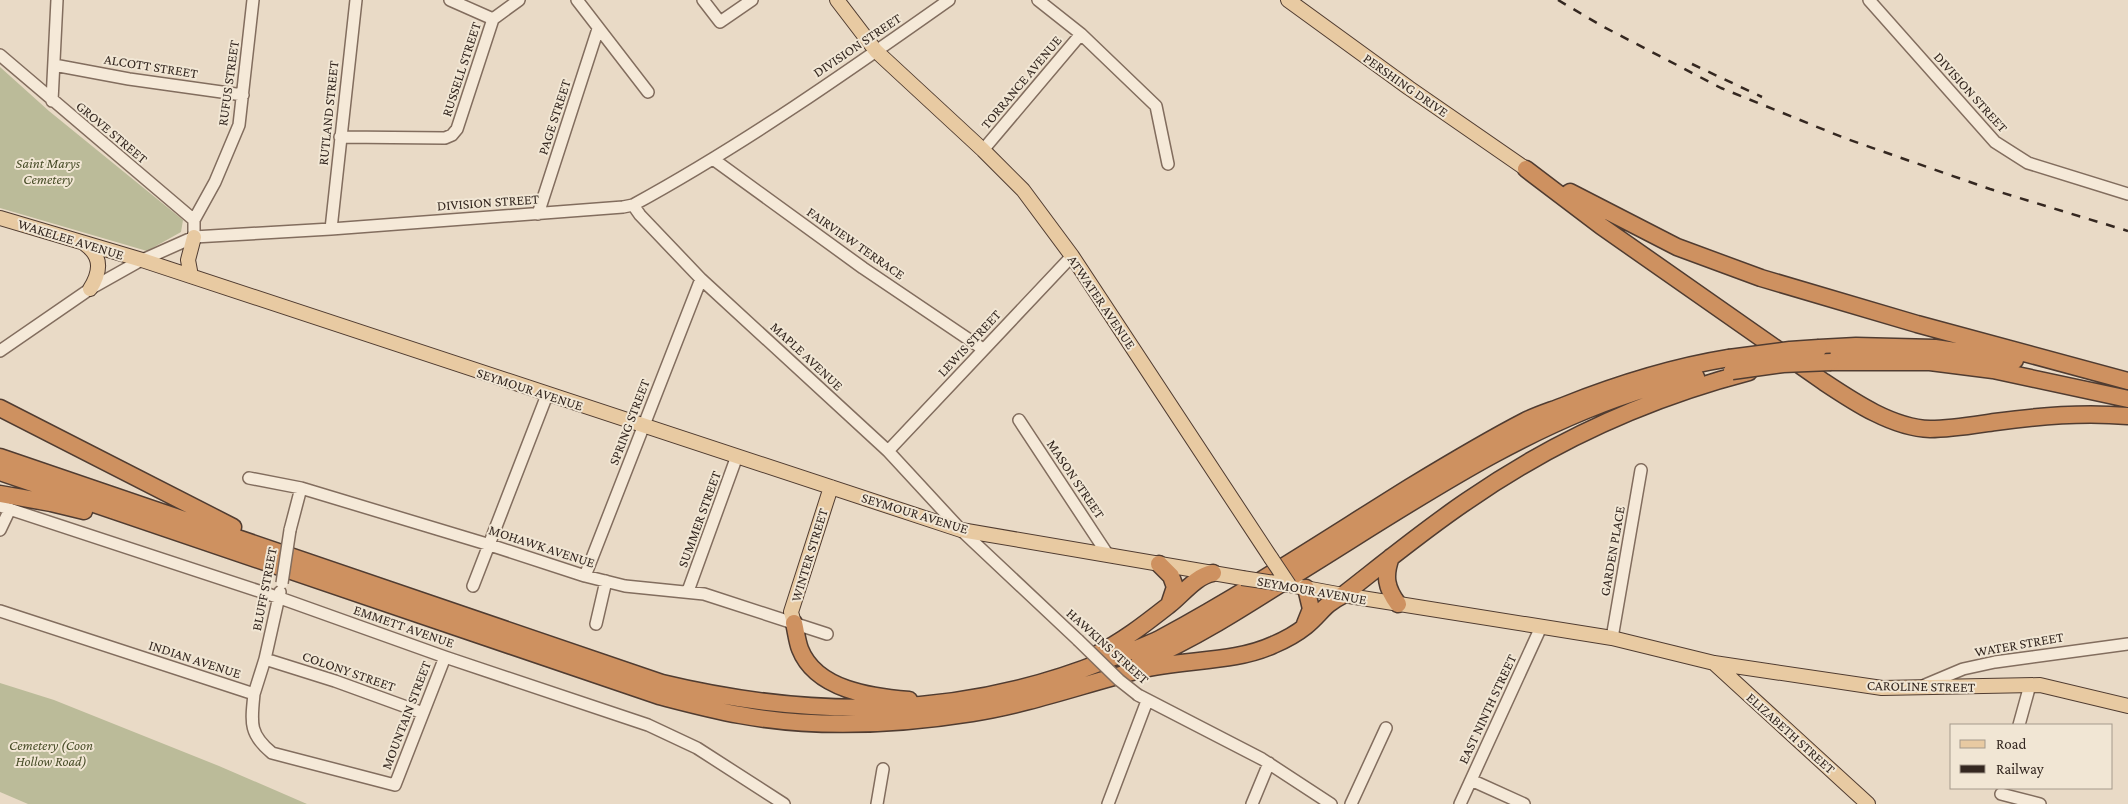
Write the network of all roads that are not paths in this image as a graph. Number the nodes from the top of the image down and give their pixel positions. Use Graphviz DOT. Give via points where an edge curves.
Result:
graph roads {
  1 [pos="57,0"];
  2 [pos="253,0"];
  3 [pos="356,0"];
  4 [pos="450,0"];
  5 [pos="519,0"];
  6 [pos="576,0"];
  7 [pos="703,0"];
  8 [pos="752,0"];
  9 [pos="837,0"];
  10 [pos="949,0"];
  11 [pos="1038,0"];
  12 [pos="1288,0"];
  13 [pos="1869,0"];
  14 [pos="493,18"];
  15 [pos="598,29"];
  16 [pos="1081,34"];
  17 [pos="876,51"];
  18 [pos="0,55"];
  19 [pos="54,65"];
  20 [pos="648,92"];
  21 [pos="243,95"];
  22 [pos="52,101"];
  23 [pos="340,137"];
  24 [pos="983,150"];
  25 [pos="713,159"];
  26 [pos="1168,164"];
  27 [pos="1526,169"];
  28 [pos="2128,194"];
  29 [pos="633,205"];
  30 [pos="538,214"];
  31 [pos="0,218"];
  32 [pos="194,220"];
  33 [pos="331,229"];
  34 [pos="194,237"];
  35 [pos="82,242"];
  36 [pos="1072,256"];
  37 [pos="142,260"];
  38 [pos="191,276"];
  39 [pos="701,279"];
  40 [pos="90,290"];
  41 [pos="983,349"];
  42 [pos="0,351"];
  43 [pos="1732,368"];
  44 [pos="2106,376"];
  45 [pos="2128,381"];
  46 [pos="547,395"];
  47 [pos="2128,399"];
  48 [pos="0,408"];
  49 [pos="2128,416"];
  50 [pos="1019,420"];
  51 [pos="643,426"];
  52 [pos="888,451"];
  53 [pos="737,456"];
  54 [pos="0,457"];
  55 [pos="1641,470"];
  56 [pos="0,472"];
  57 [pos="249,478"];
  58 [pos="831,487"];
  59 [pos="301,488"];
  60 [pos="0,494"];
  61 [pos="5,508"];
  62 [pos="0,530"];
  63 [pos="961,530"];
  64 [pos="490,545"];
  65 [pos="1108,555"];
  66 [pos="247,556"];
  67 [pos="1391,557"];
  68 [pos="1159,564"];
  69 [pos="322,566"];
  70 [pos="1213,573"];
  71 [pos="585,576"];
  72 [pos="606,581"];
  73 [pos="473,586"];
  74 [pos="1297,586"];
  75 [pos="688,591"];
  76 [pos="1343,595"];
  77 [pos="280,598"];
  78 [pos="1169,604"];
  79 [pos="1398,604"];
  80 [pos="0,611"];
  81 [pos="794,623"];
  82 [pos="596,624"];
  83 [pos="1541,627"];
  84 [pos="1301,630"];
  85 [pos="827,634"];
  86 [pos="1612,638"];
  87 [pos="2128,644"];
  88 [pos="445,656"];
  89 [pos="265,659"];
  90 [pos="1714,663"];
  91 [pos="2030,685"];
  92 [pos="1027,688"];
  93 [pos="1919,688"];
  94 [pos="254,694"];
  95 [pos="1047,697"];
  96 [pos="1142,698"];
  97 [pos="946,704"];
  98 [pos="2128,706"];
  99 [pos="423,713"];
  100 [pos="2019,724"];
  101 [pos="1386,728"];
  102 [pos="1269,763"];
  103 [pos="884,769"];
  104 [pos="1471,780"];
  105 [pos="395,785"];
  106 [pos="2000,795"];
  107 [pos="784,804"];
  108 [pos="877,804"];
  109 [pos="1108,804"];
  110 [pos="1252,804"];
  111 [pos="1331,804"];
  112 [pos="1351,804"];
  113 [pos="1460,804"];
  114 [pos="1524,804"];
  115 [pos="1868,804"];
  116 [pos="2040,804"];
  1 -- 19 [label="street"];
  2 -- 21 [label="street, RUFUS STREET"];
  3 -- 23 [label="street, RUTLAND STREET"];
  4 -- 14 [label="street"];
  5 -- 14 [label="street"];
  6 -- 15 [label="street"];
  7 -- 8 [label="street" via="720,22"];
  9 -- 17 [label="main road, ATWATER AVENUE"];
  10 -- 17 [label="street, DIVISION STREET"];
  11 -- 16 [label="street"];
  12 -- 27 [label="main road, PERSHING DRIVE"];
  13 -- 28 [label="street, DIVISION STREET" via="1995,142 2028,163"];
  14 -- 23 [label="street, RUSSELL STREET" via="457,129 452,135 445,138"];
  15 -- 20 [label="street"];
  15 -- 30 [label="street, PAGE STREET"];
  16 -- 24 [label="street, TORRANCE AVENUE"];
  16 -- 26 [label="street" via="1156,106"];
  17 -- 24 [label="main road, ATWATER AVENUE"];
  17 -- 25 [label="street, DIVISION STREET"];
  18 -- 22 [label="street, GROVE STREET"];
  19 -- 21 [label="street, ALCOTT STREET"];
  19 -- 22 [label="street"];
  21 -- 32 [label="street, RUFUS STREET" via="239,125 215,182"];
  22 -- 32 [label="street, GROVE STREET"];
  23 -- 33 [label="street, RUTLAND STREET"];
  24 -- 36 [label="main road, ATWATER AVENUE" via="1023,190"];
  25 -- 29 [label="street, DIVISION STREET"];
  25 -- 41 [label="street, FAIRVIEW TERRACE" via="863,268"];
  27 -- 44 [label="highway" via="1677,247 1761,278"];
  27 -- 49 [label="highway" via="1601,226 1824,382 1858,405 1893,421 1929,429 2047,415 2097,413"];
  29 -- 30 [label="street, DIVISION STREET"];
  29 -- 39 [label="street, MAPLE AVENUE"];
  30 -- 33 [label="street, DIVISION STREET"];
  31 -- 35 [label="main road, WAKELEE AVENUE"];
  32 -- 34 [label="street"];
  33 -- 34 [label="street, DIVISION STREET"];
  34 -- 37 [label="street, DIVISION STREET"];
  34 -- 38 [label="main road" via="188,260"];
  35 -- 37 [label="main road, WAKELEE AVENUE"];
  35 -- 40 [label="main road" via="92,250 99,266 98,277"];
  36 -- 41 [label="street, LEWIS STREET"];
  36 -- 74 [label="main road, ATWATER AVENUE, bridge" via="1271,558"];
  37 -- 38 [label="main road, SEYMOUR AVENUE"];
  37 -- 40 [label="street, DIVISION STREET"];
  38 -- 46 [label="main road, SEYMOUR AVENUE"];
  39 -- 51 [label="street, SPRING STREET"];
  39 -- 52 [label="street, MAPLE AVENUE"];
  40 -- 42 [label="street, DIVISION STREET"];
  41 -- 52 [label="street, LEWIS STREET"];
  43 -- 44 [label="highway, bridge" via="1790,350 1856,346 1935,348"];
  43 -- 47 [label="highway, bridge" via="1831,362 1930,362 1993,370"];
  43 -- 67 [label="highway" via="1613,419 1534,459 1468,500"];
  43 -- 92 [label="highway" via="1649,376 1527,420 1160,638 1088,668"];
  43 -- 95 [label="highway" via="1650,387 1592,407 1531,434 1464,469 1174,648"];
  44 -- 45 [label="highway"];
  46 -- 51 [label="main road, SEYMOUR AVENUE"];
  46 -- 64 [label="street"];
  48 -- 69 [label="highway" via="229,525"];
  50 -- 65 [label="street, MASON STREET"];
  51 -- 53 [label="main road, SEYMOUR AVENUE"];
  51 -- 71 [label="street, SPRING STREET"];
  52 -- 63 [label="street, MAPLE AVENUE"];
  53 -- 58 [label="main road, SEYMOUR AVENUE"];
  53 -- 75 [label="street, SUMMER STREET"];
  54 -- 69 [label="highway"];
  55 -- 86 [label="street, GARDEN PLACE"];
  56 -- 66 [label="highway"];
  57 -- 59 [label="street, MOHAWK AVENUE"];
  58 -- 63 [label="main road, SEYMOUR AVENUE"];
  58 -- 81 [label="main road, WINTER STREET" via="792,612"];
  59 -- 64 [label="street, MOHAWK AVENUE"];
  59 -- 77 [label="street, BLUFF STREET, bridge" via="290,530"];
  60 -- 66 [label="highway" via="74,508 169,539"];
  61 -- 62 [label="street"];
  61 -- 77 [label="street, EMMETT AVENUE"];
  63 -- 65 [label="main road, SEYMOUR AVENUE"];
  63 -- 96 [label="street, HAWKINS STREET, bridge"];
  64 -- 71 [label="street, MOHAWK AVENUE"];
  64 -- 73 [label="street"];
  65 -- 68 [label="main road, SEYMOUR AVENUE"];
  66 -- 95 [label="highway" via="659,696 741,715 805,722 883,723 973,713"];
  67 -- 76 [label="highway"];
  67 -- 79 [label="highway" via="1386,579"];
  68 -- 70 [label="main road, SEYMOUR AVENUE"];
  68 -- 78 [label="highway" via="1171,576 1175,586"];
  69 -- 97 [label="highway" via="635,675 690,690 805,707 876,709"];
  70 -- 74 [label="main road, SEYMOUR AVENUE, bridge"];
  70 -- 78 [label="highway" via="1201,577"];
  71 -- 72 [label="street, MOHAWK AVENUE"];
  72 -- 75 [label="street, MOHAWK AVENUE" via="636,588"];
  72 -- 82 [label="street"];
  74 -- 76 [label="main road, SEYMOUR AVENUE"];
  74 -- 84 [label="highway" via="1311,608"];
  75 -- 81 [label="street, MOHAWK AVENUE"];
  76 -- 79 [label="main road, SEYMOUR AVENUE"];
  76 -- 84 [label="highway" via="1326,605"];
  77 -- 88 [label="street, EMMETT AVENUE"];
  77 -- 89 [label="street, BLUFF STREET"];
  78 -- 92 [label="highway" via="1105,650"];
  79 -- 83 [label="main road, SEYMOUR AVENUE"];
  80 -- 94 [label="street, INDIAN AVENUE"];
  81 -- 85 [label="street, MOHAWK AVENUE"];
  81 -- 97 [label="highway" via="804,657 818,674 831,681 880,696"];
  83 -- 86 [label="main road, SEYMOUR AVENUE"];
  83 -- 104 [label="street, EAST NINTH STREET"];
  84 -- 95 [label="highway" via="1278,644 1256,651 1141,670"];
  86 -- 90 [label="main road, SEYMOUR AVENUE"];
  87 -- 93 [label="street, WATER STREET" via="1995,662 1963,669"];
  88 -- 99 [label="street, MOUNTAIN STREET"];
  88 -- 107 [label="street, EMMETT AVENUE" via="648,725 697,748"];
  89 -- 94 [label="street, BLUFF STREET"];
  89 -- 99 [label="street, COLONY STREET"];
  90 -- 93 [label="main road, CAROLINE STREET" via="1882,688"];
  90 -- 115 [label="main road, ELIZABETH STREET"];
  91 -- 93 [label="main road, CAROLINE STREET"];
  91 -- 98 [label="main road, CAROLINE STREET"];
  91 -- 100 [label="street"];
  92 -- 97 [label="highway"];
  94 -- 105 [label="street, INDIAN AVENUE" via="251,719 258,741 272,752"];
  96 -- 102 [label="street, HAWKINS STREET"];
  96 -- 109 [label="street"];
  99 -- 105 [label="street, MOUNTAIN STREET"];
  101 -- 112 [label="street"];
  102 -- 110 [label="street"];
  102 -- 111 [label="street, HAWKINS STREET"];
  103 -- 108 [label="street"];
  104 -- 113 [label="street, EAST NINTH STREET"];
  104 -- 114 [label="street"];
  106 -- 116 [label="street"];
}
